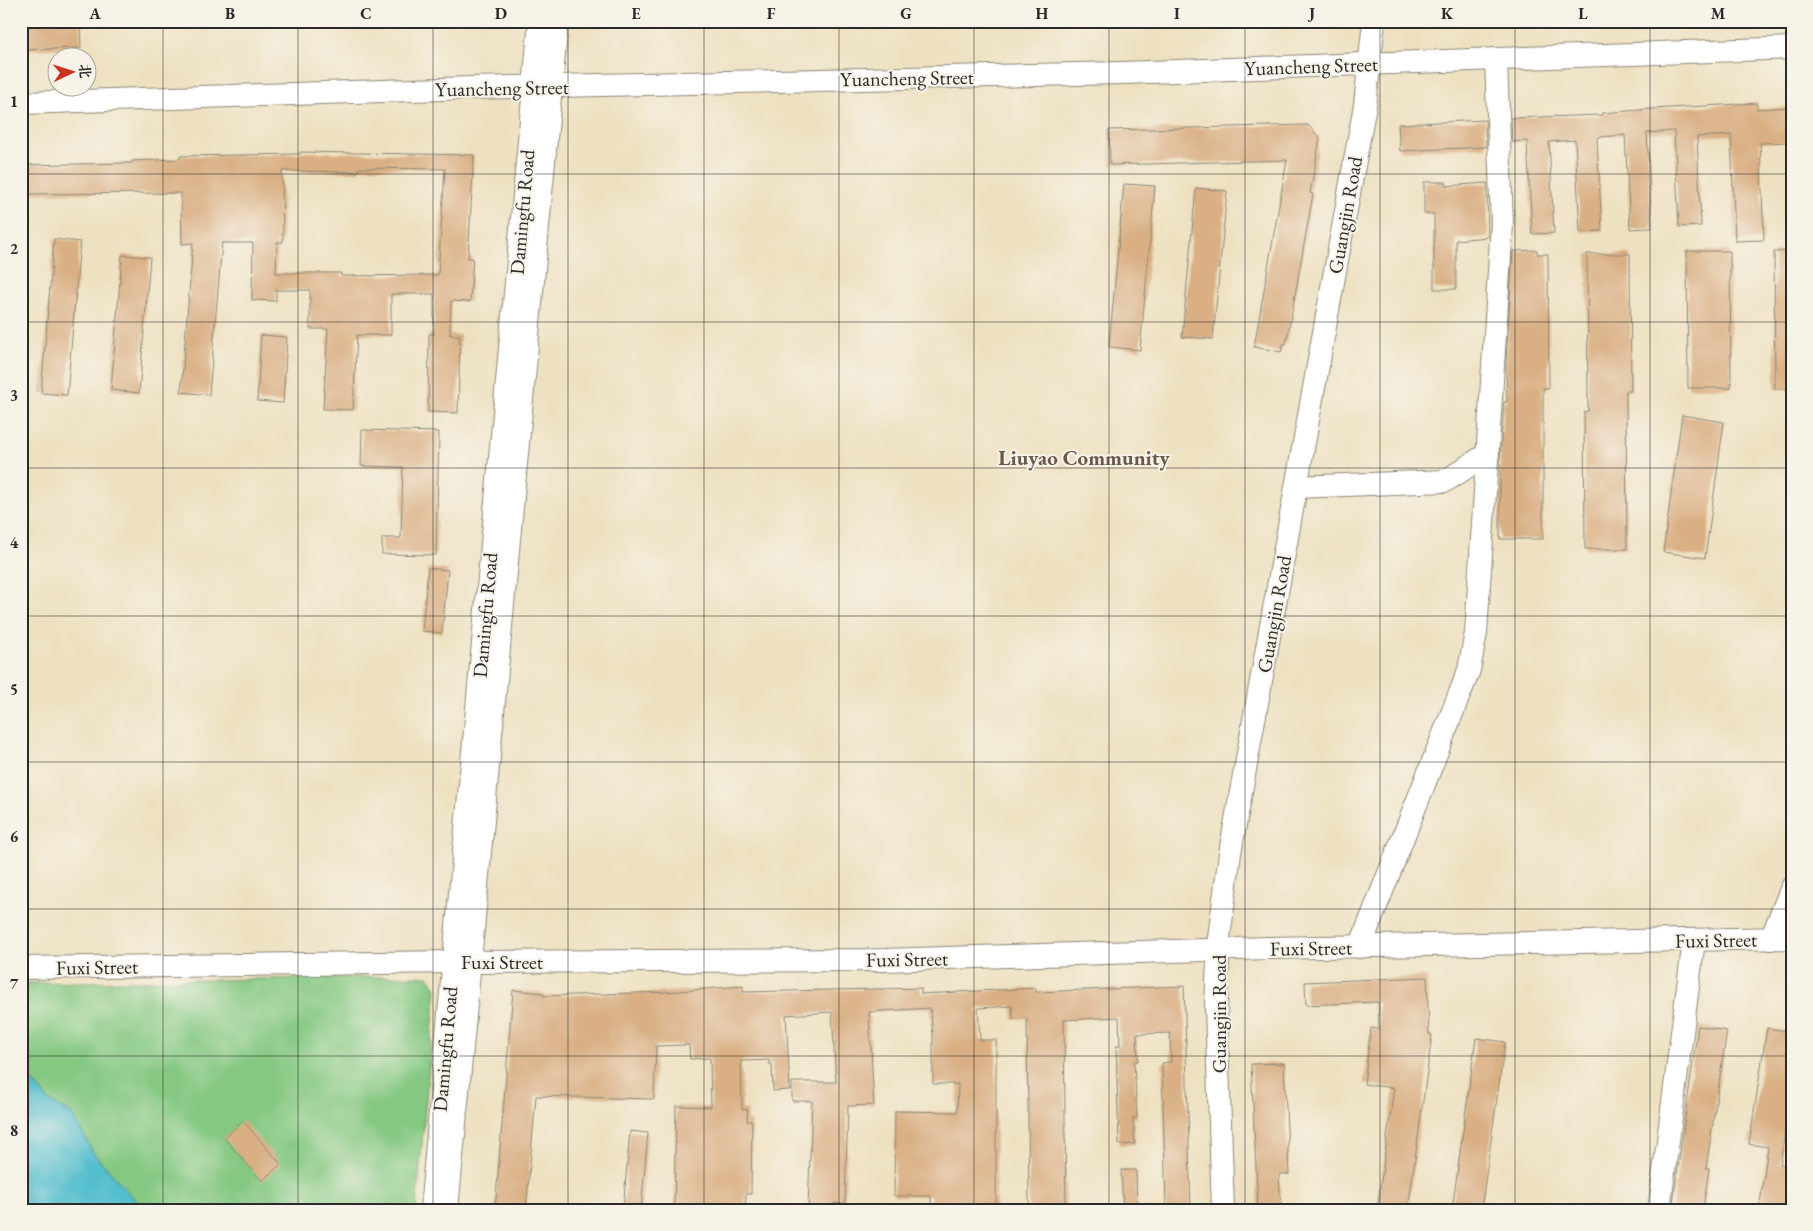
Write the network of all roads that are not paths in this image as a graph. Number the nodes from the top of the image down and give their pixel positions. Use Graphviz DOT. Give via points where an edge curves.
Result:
graph roads {
  1 [pos="540,21"];
  2 [pos="557,21"];
  3 [pos="1374,21"];
  4 [pos="1792,48"];
  5 [pos="1496,59"];
  6 [pos="1370,64"];
  7 [pos="542,86"];
  8 [pos="21,103"];
  9 [pos="1488,454"];
  10 [pos="1296,487"];
  11 [pos="1792,887"];
  12 [pos="1782,938"];
  13 [pos="1694,940"];
  14 [pos="1360,947"];
  15 [pos="1219,950"];
  16 [pos="461,962"];
  17 [pos="21,968"];
  18 [pos="431,1210"];
  19 [pos="447,1210"];
  20 [pos="1223,1210"];
  21 [pos="1659,1210"];
  1 -- 7 [label="street, Damingfu Road"];
  2 -- 7 [label="street, Damingfu Road"];
  3 -- 6 [label="street, Guangjin Road"];
  4 -- 5 [label="street, Yuancheng Street"];
  5 -- 6 [label="street, Yuancheng Street"];
  5 -- 9 [label="street" via="1502,224"];
  6 -- 7 [label="street, Yuancheng Street"];
  6 -- 10 [label="street, Guangjin Road"];
  7 -- 8 [label="street, Yuancheng Street"];
  7 -- 16 [label="street, Damingfu Road"];
  9 -- 10 [label="street" via="1445,481"];
  9 -- 14 [label="street" via="1476,633 1470,670"];
  10 -- 15 [label="street, Guangjin Road" via="1230,853"];
  11 -- 12 [label="street"];
  12 -- 13 [label="street, Fuxi Street"];
  13 -- 14 [label="street, Fuxi Street"];
  13 -- 21 [label="street"];
  14 -- 15 [label="street, Fuxi Street"];
  15 -- 16 [label="street, Fuxi Street" via="883,960"];
  15 -- 20 [label="street, Guangjin Road" via="1216,1007"];
  16 -- 17 [label="street, Fuxi Street"];
  16 -- 18 [label="street, Damingfu Road"];
  16 -- 19 [label="street, Damingfu Road"];
}
